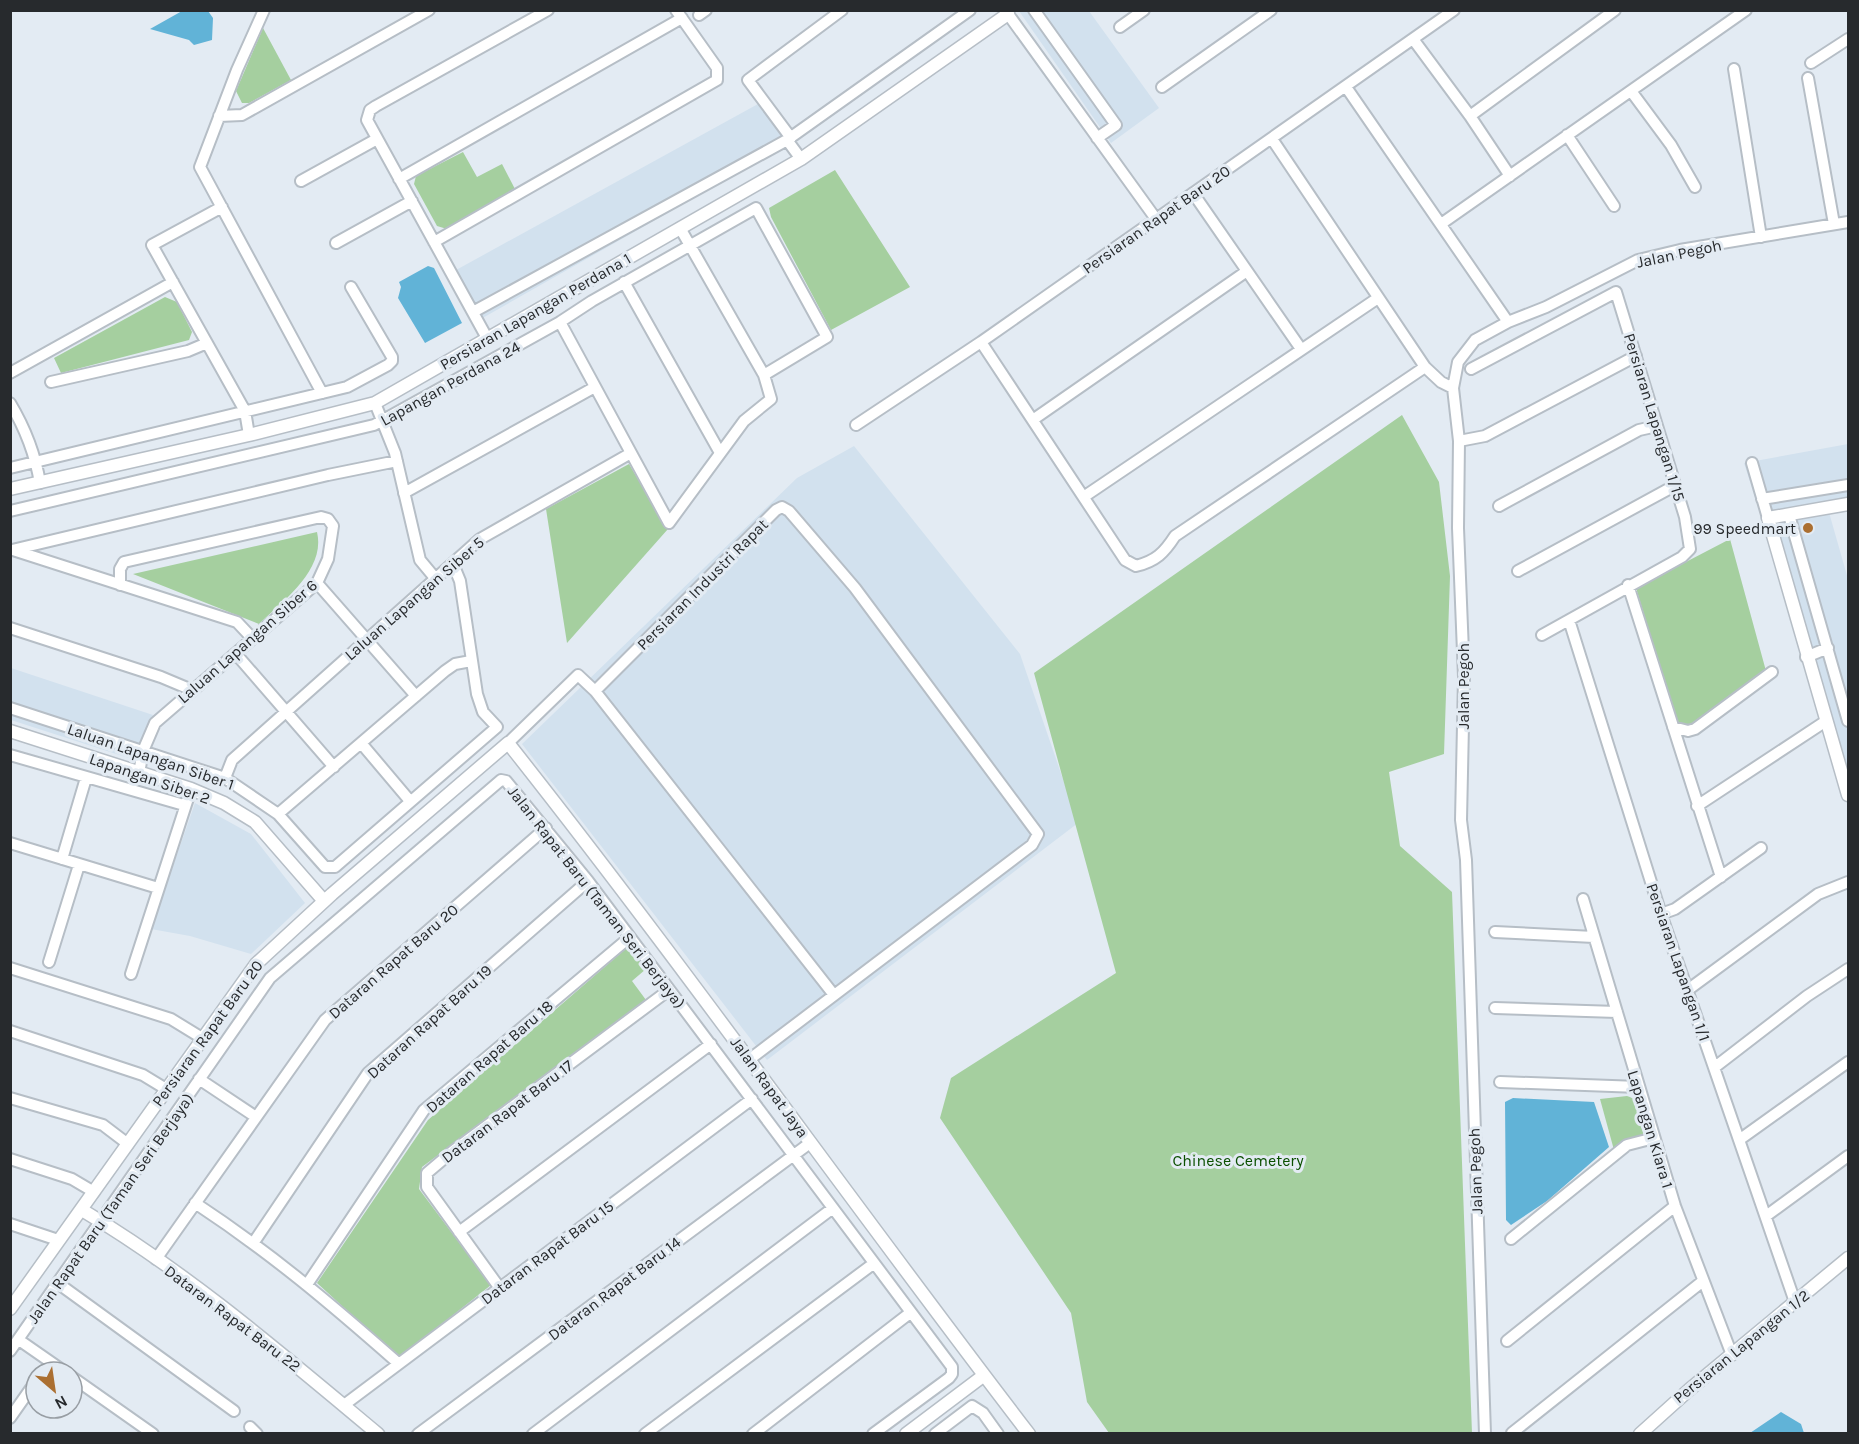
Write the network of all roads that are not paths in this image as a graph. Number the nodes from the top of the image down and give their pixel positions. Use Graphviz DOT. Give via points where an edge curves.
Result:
graph roads {
  1 [pos="264,10"];
  2 [pos="429,10"];
  3 [pos="548,10"];
  4 [pos="842,10"];
  5 [pos="970,10"];
  6 [pos="1034,10"];
  7 [pos="1144,10"];
  8 [pos="1271,10"];
  9 [pos="1454,10"];
  10 [pos="1615,10"];
  11 [pos="1746,10"];
  12 [pos="1007,12"];
  13 [pos="679,14"];
  14 [pos="1120,27"];
  15 [pos="1413,39"];
  16 [pos="1848,39"];
  17 [pos="1810,63"];
  18 [pos="1734,69"];
  19 [pos="1808,78"];
  20 [pos="1162,87"];
  21 [pos="1346,87"];
  22 [pos="1631,91"];
  23 [pos="219,116"];
  24 [pos="1470,116"];
  25 [pos="1567,135"];
  26 [pos="1097,138"];
  27 [pos="377,139"];
  28 [pos="789,139"];
  29 [pos="1272,139"];
  30 [pos="801,159"];
  31 [pos="1510,176"];
  32 [pos="399,179"];
  33 [pos="301,181"];
  34 [pos="1695,187"];
  35 [pos="1193,193"];
  36 [pos="412,201"];
  37 [pos="1614,206"];
  38 [pos="222,207"];
  39 [pos="1155,219"];
  40 [pos="1848,222"];
  41 [pos="1441,224"];
  42 [pos="1834,224"];
  43 [pos="680,228"];
  44 [pos="1761,237"];
  45 [pos="434,242"];
  46 [pos="336,243"];
  47 [pos="692,246"];
  48 [pos="1247,271"];
  49 [pos="173,282"];
  50 [pos="624,282"];
  51 [pos="351,287"];
  52 [pos="1378,298"];
  53 [pos="473,312"];
  54 [pos="560,322"];
  55 [pos="1508,322"];
  56 [pos="488,338"];
  57 [pos="981,342"];
  58 [pos="207,343"];
  59 [pos="1301,349"];
  60 [pos="1636,356"];
  61 [pos="1425,367"];
  62 [pos="1471,369"];
  63 [pos="10,373"];
  64 [pos="764,375"];
  65 [pos="51,382"];
  66 [pos="595,387"];
  67 [pos="1453,388"];
  68 [pos="322,393"];
  69 [pos="10,403"];
  70 [pos="375,403"];
  71 [pos="245,411"];
  72 [pos="1034,419"];
  73 [pos="383,420"];
  74 [pos="856,425"];
  75 [pos="1657,426"];
  76 [pos="249,435"];
  77 [pos="1458,441"];
  78 [pos="719,451"];
  79 [pos="631,453"];
  80 [pos="36,461"];
  81 [pos="398,461"];
  82 [pos="1752,463"];
  83 [pos="10,468"];
  84 [pos="39,483"];
  85 [pos="1676,485"];
  86 [pos="1848,485"];
  87 [pos="10,489"];
  88 [pos="404,493"];
  89 [pos="1085,496"];
  90 [pos="1762,499"];
  91 [pos="1848,504"];
  92 [pos="1499,506"];
  93 [pos="10,511"];
  94 [pos="1789,515"];
  95 [pos="1768,518"];
  96 [pos="11,550"];
  97 [pos="453,564"];
  98 [pos="1518,571"];
  99 [pos="435,578"];
  100 [pos="317,583"];
  101 [pos="120,585"];
  102 [pos="1628,585"];
  103 [pos="1569,620"];
  104 [pos="10,628"];
  105 [pos="1542,634"];
  106 [pos="252,638"];
  107 [pos="366,639"];
  108 [pos="1828,648"];
  109 [pos="236,654"];
  110 [pos="1806,657"];
  111 [pos="471,661"];
  112 [pos="1772,672"];
  113 [pos="192,690"];
  114 [pos="595,691"];
  115 [pos="416,696"];
  116 [pos="10,708"];
  117 [pos="286,711"];
  118 [pos="1826,721"];
  119 [pos="1848,721"];
  120 [pos="1673,727"];
  121 [pos="10,731"];
  122 [pos="361,743"];
  123 [pos="508,743"];
  124 [pos="143,751"];
  125 [pos="10,755"];
  126 [pos="334,767"];
  127 [pos="139,773"];
  128 [pos="86,778"];
  129 [pos="225,778"];
  130 [pos="1846,779"];
  131 [pos="191,789"];
  132 [pos="1848,795"];
  133 [pos="410,801"];
  134 [pos="184,805"];
  135 [pos="1697,806"];
  136 [pos="278,814"];
  137 [pos="546,828"];
  138 [pos="10,843"];
  139 [pos="1761,848"];
  140 [pos="62,859"];
  141 [pos="79,865"];
  142 [pos="1720,877"];
  143 [pos="588,881"];
  144 [pos="1848,882"];
  145 [pos="158,888"];
  146 [pos="1583,899"];
  147 [pos="324,901"];
  148 [pos="1661,914"];
  149 [pos="1495,932"];
  150 [pos="630,937"];
  151 [pos="1594,937"];
  152 [pos="49,962"];
  153 [pos="10,968"];
  154 [pos="1848,969"];
  155 [pos="131,974"];
  156 [pos="1689,989"];
  157 [pos="669,990"];
  158 [pos="834,995"];
  159 [pos="1495,1008"];
  160 [pos="1617,1012"];
  161 [pos="10,1031"];
  162 [pos="202,1038"];
  163 [pos="711,1044"];
  164 [pos="750,1059"];
  165 [pos="1848,1062"];
  166 [pos="1715,1067"];
  167 [pos="199,1079"];
  168 [pos="1500,1082"];
  169 [pos="1639,1088"];
  170 [pos="166,1089"];
  171 [pos="10,1098"];
  172 [pos="752,1099"];
  173 [pos="256,1117"];
  174 [pos="1654,1138"];
  175 [pos="1739,1140"];
  176 [pos="810,1143"];
  177 [pos="128,1144"];
  178 [pos="794,1154"];
  179 [pos="1848,1156"];
  180 [pos="10,1159"];
  181 [pos="94,1192"];
  182 [pos="195,1203"];
  183 [pos="1675,1206"];
  184 [pos="833,1208"];
  185 [pos="82,1210"];
  186 [pos="1766,1216"];
  187 [pos="101,1221"];
  188 [pos="10,1224"];
  189 [pos="459,1232"];
  190 [pos="1511,1239"];
  191 [pos="58,1240"];
  192 [pos="254,1242"];
  193 [pos="1848,1258"];
  194 [pos="156,1259"];
  195 [pos="873,1264"];
  196 [pos="1703,1281"];
  197 [pos="308,1283"];
  198 [pos="59,1284"];
  199 [pos="499,1287"];
  200 [pos="16,1290"];
  201 [pos="1795,1302"];
  202 [pos="10,1309"];
  203 [pos="910,1313"];
  204 [pos="19,1340"];
  205 [pos="1507,1341"];
  206 [pos="10,1351"];
  207 [pos="1732,1354"];
  208 [pos="49,1360"];
  209 [pos="398,1363"];
  210 [pos="983,1376"];
  211 [pos="84,1385"];
  212 [pos="1690,1389"];
  213 [pos="24,1398"];
  214 [pos="344,1405"];
  215 [pos="234,1411"];
  216 [pos="10,1418"];
  217 [pos="1512,1433"];
  218 [pos="153,1434"];
  219 [pos="378,1434"];
  220 [pos="418,1434"];
  221 [pos="533,1434"];
  222 [pos="645,1434"];
  223 [pos="753,1434"];
  224 [pos="873,1434"];
  225 [pos="906,1434"];
  226 [pos="935,1434"];
  227 [pos="998,1434"];
  228 [pos="1029,1434"];
  229 [pos="1485,1434"];
  230 [pos="1633,1434"];
  231 [pos="1640,1434"];
  1 -- 23 [label="street"];
  2 -- 23 [label="street" via="242,115"];
  3 -- 27 [label="street" via="370,110 367,120"];
  4 -- 28 [label="street" via="748,80"];
  5 -- 28 [label="street"];
  6 -- 26 [label="street" via="1116,125"];
  7 -- 14 [label="street"];
  8 -- 20 [label="street"];
  9 -- 15 [label="street, Persiaran Rapat Baru 20"];
  10 -- 24 [label="street"];
  11 -- 22 [label="street"];
  12 -- 26 [label="street"];
  12 -- 30 [label="street, Persiaran Lapangan Perdana 1"];
  13 -- 32 [label="street"];
  13 -- 45 [label="street" via="719,71 713,83"];
  15 -- 21 [label="street, Persiaran Rapat Baru 20"];
  15 -- 24 [label="street"];
  16 -- 17 [label="street"];
  18 -- 44 [label="street"];
  19 -- 42 [label="street"];
  21 -- 29 [label="street, Persiaran Rapat Baru 20"];
  21 -- 41 [label="street"];
  22 -- 25 [label="street"];
  22 -- 34 [label="street" via="1671,145"];
  23 -- 38 [label="street" via="200,167"];
  24 -- 31 [label="street"];
  25 -- 31 [label="street"];
  25 -- 37 [label="street"];
  26 -- 39 [label="street"];
  27 -- 32 [label="street"];
  27 -- 33 [label="street"];
  28 -- 30 [label="street"];
  28 -- 53 [label="street"];
  29 -- 35 [label="street, Persiaran Rapat Baru 20"];
  29 -- 52 [label="street"];
  30 -- 43 [label="street, Persiaran Lapangan Perdana 1"];
  31 -- 41 [label="street"];
  32 -- 36 [label="street"];
  35 -- 39 [label="street, Persiaran Rapat Baru 20"];
  35 -- 48 [label="street"];
  36 -- 45 [label="street"];
  36 -- 46 [label="street"];
  38 -- 49 [label="street" via="152,245"];
  38 -- 68 [label="street"];
  39 -- 57 [label="street, Persiaran Rapat Baru 20"];
  40 -- 42 [label="street, Jalan Pegoh"];
  41 -- 55 [label="street"];
  42 -- 44 [label="street, Jalan Pegoh"];
  43 -- 47 [label="street"];
  43 -- 56 [label="street, Persiaran Lapangan Perdana 1"];
  44 -- 55 [label="street, Jalan Pegoh" via="1638,260 1546,308"];
  45 -- 53 [label="street"];
  47 -- 50 [label="street, Lapangan Perdana 24"];
  47 -- 64 [label="street"];
  47 -- 64 [label="street, Lapangan Perdana 24" via="756,208 826,337"];
  48 -- 59 [label="street"];
  48 -- 72 [label="street"];
  49 -- 58 [label="street"];
  49 -- 63 [label="street"];
  50 -- 54 [label="street, Lapangan Perdana 24"];
  50 -- 78 [label="street"];
  51 -- 68 [label="street" via="392,361 347,387"];
  52 -- 59 [label="street"];
  52 -- 61 [label="street"];
  53 -- 56 [label="street"];
  54 -- 66 [label="street"];
  54 -- 73 [label="street, Lapangan Perdana 24"];
  55 -- 67 [label="street, Jalan Pegoh" via="1467,347 1458,362"];
  56 -- 70 [label="street, Persiaran Lapangan Perdana 1"];
  57 -- 72 [label="street"];
  57 -- 74 [label="street, Persiaran Rapat Baru 20"];
  58 -- 65 [label="street" via="188,351"];
  58 -- 71 [label="street"];
  59 -- 89 [label="street"];
  60 -- 62 [label="street, Persiaran Lapangan 1/15" via="1616,292"];
  60 -- 75 [label="street, Persiaran Lapangan 1/15"];
  60 -- 77 [label="street" via="1485,436"];
  61 -- 67 [label="street"];
  61 -- 89 [label="street" via="1175,536 1163,555 1152,562 1136,566 1125,560"];
  64 -- 78 [label="street" via="771,399 744,421"];
  66 -- 79 [label="street"];
  66 -- 88 [label="street"];
  67 -- 77 [label="street, Jalan Pegoh"];
  68 -- 71 [label="street"];
  69 -- 80 [label="street"];
  70 -- 73 [label="street"];
  70 -- 76 [label="street, Persiaran Lapangan Perdana 1"];
  71 -- 76 [label="street"];
  71 -- 80 [label="street"];
  72 -- 89 [label="street"];
  73 -- 81 [label="street"];
  73 -- 93 [label="street, Lapangan Perdana 24" via="343,434"];
  75 -- 85 [label="street, Persiaran Lapangan 1/15"];
  75 -- 92 [label="street" via="1640,430"];
  76 -- 84 [label="street, Persiaran Lapangan Perdana 1"];
  77 -- 229 [label="street, Jalan Pegoh" via="1464,677 1461,820 1466,860"];
  78 -- 79 [label="street" via="669,523"];
  79 -- 97 [label="street, Laluan Lapangan Siber 5" via="480,538"];
  80 -- 83 [label="street"];
  80 -- 84 [label="street"];
  81 -- 88 [label="street"];
  81 -- 96 [label="street"];
  82 -- 90 [label="street"];
  84 -- 87 [label="street, Persiaran Lapangan Perdana 1"];
  85 -- 98 [label="street"];
  85 -- 102 [label="street, Persiaran Lapangan 1/15" via="1690,549"];
  86 -- 90 [label="street"];
  88 -- 99 [label="street" via="420,560"];
  90 -- 95 [label="street"];
  91 -- 94 [label="street"];
  94 -- 95 [label="street"];
  94 -- 108 [label="street"];
  95 -- 110 [label="street"];
  96 -- 101 [label="street"];
  97 -- 99 [label="street, Laluan Lapangan Siber 5"];
  97 -- 111 [label="street" via="460,582"];
  99 -- 107 [label="street, Laluan Lapangan Siber 5"];
  100 -- 101 [label="street, Laluan Lapangan Siber 6" via="328,559 333,526 321,517 124,562"];
  100 -- 106 [label="street, Laluan Lapangan Siber 6"];
  100 -- 107 [label="street"];
  101 -- 106 [label="street" via="237,622"];
  102 -- 103 [label="street, Persiaran Lapangan 1/15"];
  102 -- 120 [label="street"];
  103 -- 105 [label="street, Persiaran Lapangan 1/15"];
  103 -- 148 [label="street, Persiaran Lapangan 1/1"];
  104 -- 113 [label="street"];
  106 -- 109 [label="street, Laluan Lapangan Siber 6"];
  107 -- 115 [label="street"];
  107 -- 117 [label="street, Laluan Lapangan Siber 5"];
  108 -- 110 [label="street"];
  108 -- 119 [label="street"];
  109 -- 113 [label="street, Laluan Lapangan Siber 6"];
  109 -- 117 [label="street"];
  110 -- 118 [label="street"];
  111 -- 115 [label="street" via="455,664"];
  111 -- 133 [label="street, Laluan Lapangan Siber 1" via="480,704 497,727"];
  112 -- 120 [label="street" via="1695,729"];
  113 -- 124 [label="street, Laluan Lapangan Siber 6" via="155,723"];
  114 -- 123 [label="street, Persiaran Rapat Baru 20" via="578,675"];
  114 -- 158 [label="street"];
  114 -- 158 [label="street, Persiaran Industri Rapat" via="782,507 855,588 1038,834 1032,845"];
  115 -- 122 [label="street"];
  116 -- 124 [label="street, Laluan Lapangan Siber 1"];
  117 -- 126 [label="street"];
  117 -- 129 [label="street, Laluan Lapangan Siber 5" via="232,760"];
  118 -- 130 [label="street"];
  118 -- 135 [label="street"];
  120 -- 135 [label="street"];
  121 -- 127 [label="street, Lapangan Siber 2"];
  122 -- 126 [label="street"];
  122 -- 133 [label="street"];
  123 -- 147 [label="street, Persiaran Rapat Baru 20"];
  123 -- 164 [label="street, Jalan Rapat Jaya"];
  124 -- 127 [label="street, Laluan Lapangan Siber 6"];
  124 -- 129 [label="street, Laluan Lapangan Siber 1"];
  125 -- 128 [label="street"];
  126 -- 136 [label="street"];
  127 -- 131 [label="street, Lapangan Siber 2"];
  128 -- 134 [label="street"];
  128 -- 140 [label="street"];
  129 -- 136 [label="street, Laluan Lapangan Siber 1"];
  130 -- 132 [label="street"];
  131 -- 134 [label="street"];
  131 -- 147 [label="street, Lapangan Siber 2" via="255,822"];
  133 -- 136 [label="street, Laluan Lapangan Siber 1" via="330,869"];
  134 -- 145 [label="street"];
  135 -- 142 [label="street"];
  137 -- 143 [label="street, Jalan Rapat Baru (Taman Seri Berjaya)"];
  137 -- 167 [label="street, Jalan Rapat Baru (Taman Seri Berjaya)" via="506,781 496,782 270,978"];
  137 -- 173 [label="street, Dataran Rapat Baru 20" via="325,1020"];
  138 -- 140 [label="street"];
  139 -- 142 [label="street"];
  140 -- 141 [label="street"];
  141 -- 145 [label="street"];
  141 -- 152 [label="street"];
  142 -- 148 [label="street" via="1675,909"];
  143 -- 150 [label="street, Jalan Rapat Baru (Taman Seri Berjaya)"];
  143 -- 192 [label="street, Dataran Rapat Baru 19" via="368,1072"];
  144 -- 156 [label="street" via="1818,894"];
  145 -- 155 [label="street"];
  146 -- 151 [label="street, Lapangan Kiara 1"];
  147 -- 162 [label="street, Persiaran Rapat Baru 20" via="256,964"];
  148 -- 156 [label="street, Persiaran Lapangan 1/1"];
  149 -- 151 [label="street"];
  150 -- 157 [label="street, Jalan Rapat Baru (Taman Seri Berjaya)"];
  150 -- 197 [label="street, Dataran Rapat Baru 18" via="424,1110"];
  151 -- 160 [label="street, Lapangan Kiara 1"];
  153 -- 162 [label="street" via="171,1019"];
  154 -- 166 [label="street"];
  156 -- 166 [label="street, Persiaran Lapangan 1/1"];
  157 -- 163 [label="street, Jalan Rapat Baru (Taman Seri Berjaya)"];
  157 -- 189 [label="street, Dataran Rapat Baru 17" via="427,1173 427,1187"];
  158 -- 164 [label="street, Persiaran Industri Rapat"];
  159 -- 160 [label="street"];
  160 -- 169 [label="street, Lapangan Kiara 1"];
  161 -- 170 [label="street" via="143,1075"];
  162 -- 170 [label="street, Persiaran Rapat Baru 20"];
  163 -- 172 [label="street, Jalan Rapat Baru (Taman Seri Berjaya)"];
  163 -- 189 [label="street"];
  164 -- 176 [label="street, Jalan Rapat Jaya"];
  165 -- 175 [label="street"];
  166 -- 175 [label="street, Persiaran Lapangan 1/1"];
  167 -- 173 [label="street"];
  167 -- 187 [label="street, Jalan Rapat Baru (Taman Seri Berjaya)"];
  168 -- 169 [label="street"];
  169 -- 174 [label="street, Lapangan Kiara 1"];
  170 -- 177 [label="street, Persiaran Rapat Baru 20"];
  171 -- 177 [label="street" via="103,1125"];
  172 -- 178 [label="street, Jalan Rapat Baru (Taman Seri Berjaya)"];
  172 -- 199 [label="street, Dataran Rapat Baru 15"];
  173 -- 182 [label="street, Dataran Rapat Baru 20"];
  174 -- 183 [label="street, Lapangan Kiara 1"];
  174 -- 190 [label="street" via="1627,1145"];
  175 -- 186 [label="street, Persiaran Lapangan 1/1"];
  176 -- 178 [label="street, Dataran Rapat Baru 14"];
  176 -- 210 [label="street, Jalan Rapat Jaya"];
  177 -- 181 [label="street, Persiaran Rapat Baru 20"];
  178 -- 184 [label="street, Jalan Rapat Baru (Taman Seri Berjaya)"];
  178 -- 220 [label="street, Dataran Rapat Baru 14"];
  179 -- 186 [label="street"];
  180 -- 181 [label="street" via="72,1179"];
  181 -- 185 [label="street, Persiaran Rapat Baru 20"];
  182 -- 192 [label="street"];
  182 -- 194 [label="street, Dataran Rapat Baru 20"];
  183 -- 196 [label="street, Lapangan Kiara 1"];
  183 -- 205 [label="street"];
  184 -- 195 [label="street, Jalan Rapat Baru (Taman Seri Berjaya)"];
  184 -- 221 [label="street"];
  185 -- 187 [label="street, Dataran Rapat Baru 22"];
  185 -- 191 [label="street, Persiaran Rapat Baru 20"];
  186 -- 201 [label="street, Persiaran Lapangan 1/1"];
  187 -- 194 [label="street, Dataran Rapat Baru 22"];
  187 -- 198 [label="street, Jalan Rapat Baru (Taman Seri Berjaya)"];
  188 -- 191 [label="street"];
  189 -- 199 [label="street, Dataran Rapat Baru 17"];
  191 -- 200 [label="street, Persiaran Rapat Baru 20"];
  192 -- 197 [label="street"];
  193 -- 201 [label="street, Persiaran Lapangan 1/2"];
  194 -- 214 [label="street, Dataran Rapat Baru 22" via="252,1329"];
  195 -- 203 [label="street, Jalan Rapat Baru (Taman Seri Berjaya)"];
  195 -- 222 [label="street"];
  196 -- 207 [label="street, Lapangan Kiara 1"];
  196 -- 217 [label="street"];
  197 -- 209 [label="street"];
  198 -- 204 [label="street, Jalan Rapat Baru (Taman Seri Berjaya)"];
  198 -- 215 [label="street"];
  199 -- 209 [label="street, Dataran Rapat Baru 15"];
  200 -- 202 [label="street, Persiaran Rapat Baru 20"];
  201 -- 207 [label="street, Persiaran Lapangan 1/2"];
  203 -- 223 [label="street"];
  203 -- 224 [label="street, Jalan Rapat Baru (Taman Seri Berjaya)" via="952,1367 952,1374"];
  204 -- 206 [label="street, Jalan Rapat Baru (Taman Seri Berjaya)"];
  204 -- 208 [label="street"];
  207 -- 212 [label="street, Persiaran Lapangan 1/2"];
  209 -- 214 [label="street, Dataran Rapat Baru 15"];
  210 -- 225 [label="street"];
  210 -- 228 [label="street, Jalan Rapat Jaya"];
  211 -- 218 [label="street"];
  212 -- 230 [label="street, Persiaran Lapangan 1/2"];
  212 -- 231 [label="street"];
  213 -- 216 [label="street"];
  214 -- 219 [label="street, Dataran Rapat Baru 22"];
  226 -- 227 [label="street" via="972,1406 984,1413"];
}
